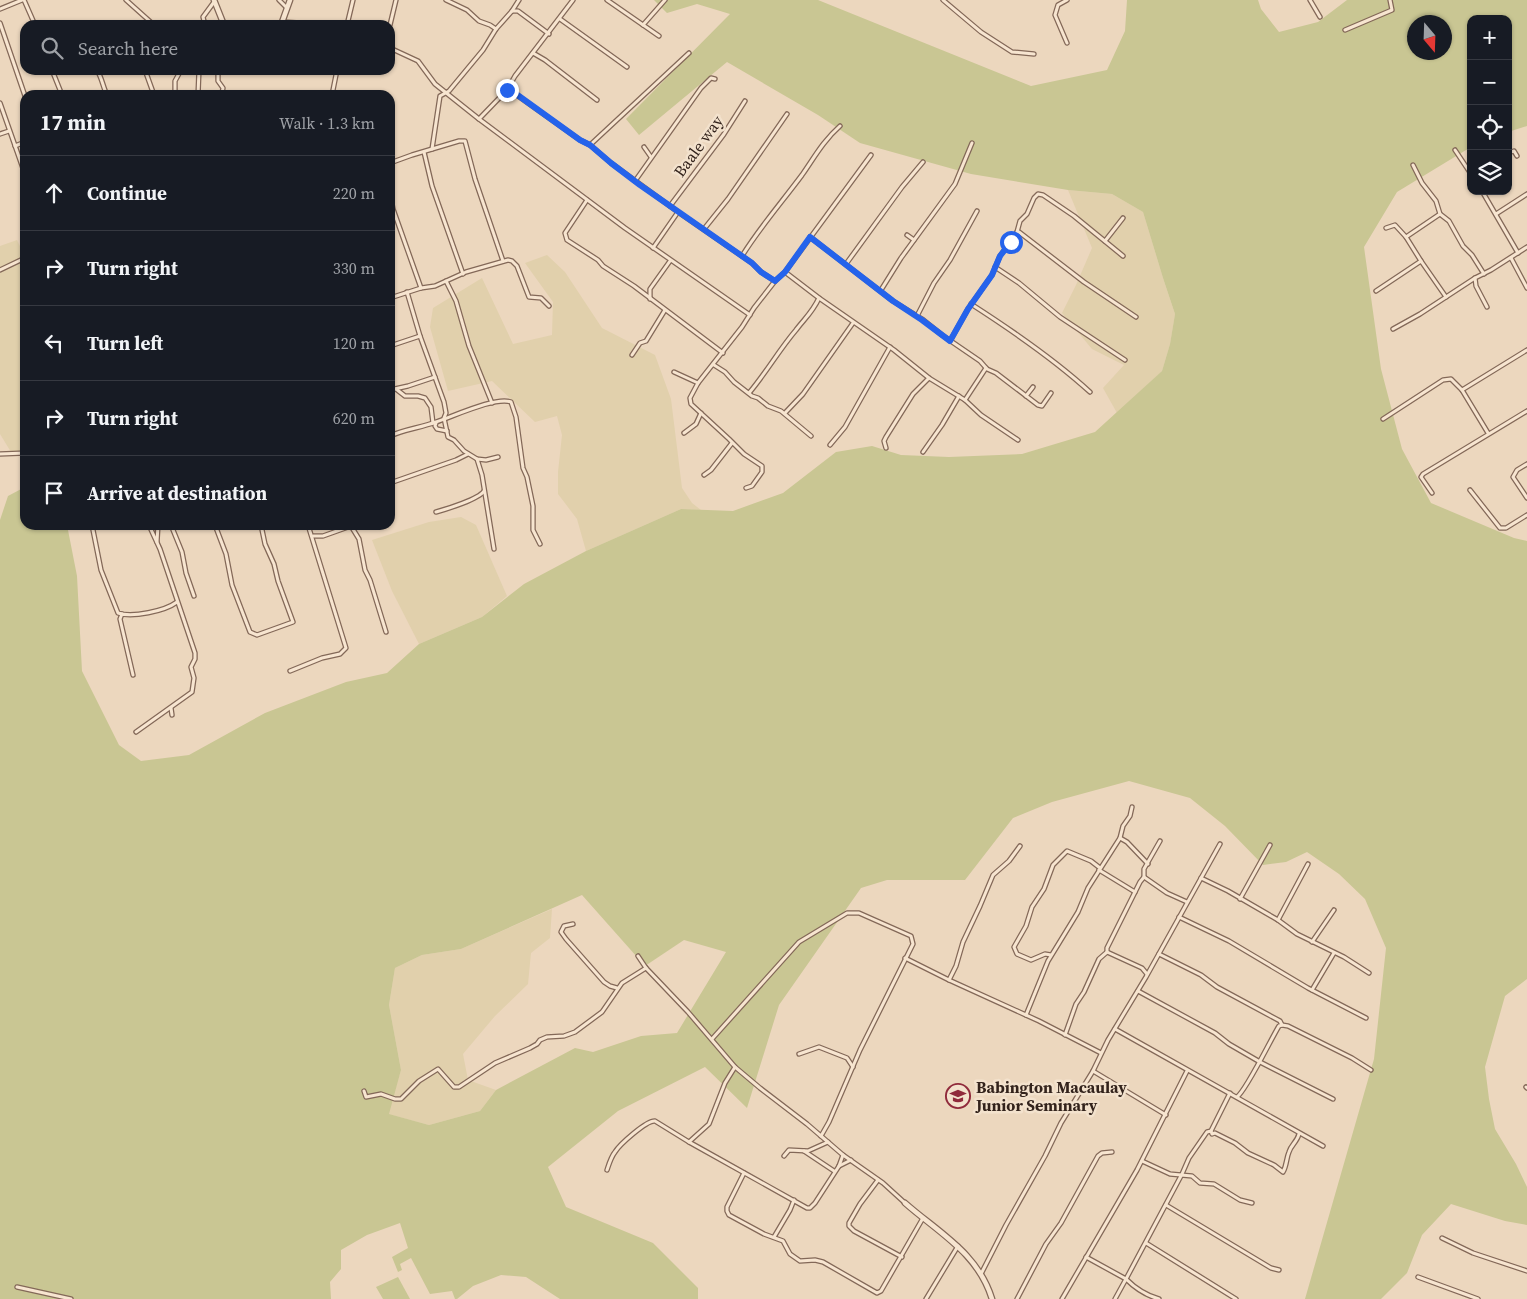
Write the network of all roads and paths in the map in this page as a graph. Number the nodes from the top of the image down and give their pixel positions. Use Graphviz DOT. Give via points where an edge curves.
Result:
graph roads {
  1 [pos="23,0"];
  2 [pos="126,0"];
  3 [pos="279,0"];
  4 [pos="290,0"];
  5 [pos="353,0"];
  6 [pos="396,0"];
  7 [pos="446,0"];
  8 [pos="574,0"];
  9 [pos="607,0"];
  10 [pos="665,0"];
  11 [pos="943,0"];
  12 [pos="1067,0"];
  13 [pos="1310,0"];
  14 [pos="1390,0"];
  15 [pos="214,1"];
  16 [pos="518,2"];
  17 [pos="0,9"];
  18 [pos="287,9"];
  19 [pos="512,11"];
  20 [pos="518,11"];
  21 [pos="1320,17"];
  22 [pos="560,19"];
  23 [pos="33,20"];
  24 [pos="148,20"];
  25 [pos="204,20"];
  26 [pos="222,20"];
  27 [pos="283,20"];
  28 [pos="348,20"];
  29 [pos="391,20"];
  30 [pos="0,23"];
  31 [pos="643,25"];
  32 [pos="496,30"];
  33 [pos="1345,30"];
  34 [pos="549,34"];
  35 [pos="659,36"];
  36 [pos="1067,43"];
  37 [pos="395,50"];
  38 [pos="533,53"];
  39 [pos="689,53"];
  40 [pos="1034,54"];
  41 [pos="627,67"];
  42 [pos="54,75"];
  43 [pos="99,75"];
  44 [pos="147,75"];
  45 [pos="178,75"];
  46 [pos="199,75"];
  47 [pos="218,75"];
  48 [pos="336,75"];
  49 [pos="716,79"];
  50 [pos="510,86"];
  51 [pos="23,90"];
  52 [pos="60,90"];
  53 [pos="105,90"];
  54 [pos="152,90"];
  55 [pos="175,90"];
  56 [pos="198,90"];
  57 [pos="223,90"];
  58 [pos="333,90"];
  59 [pos="507,90"];
  60 [pos="512,91"];
  61 [pos="445,93"];
  62 [pos="597,100"];
  63 [pos="745,101"];
  64 [pos="0,103"];
  65 [pos="787,114"];
  66 [pos="479,119"];
  67 [pos="840,126"];
  68 [pos="10,131"];
  69 [pos="0,134"];
  70 [pos="972,143"];
  71 [pos="20,144"];
  72 [pos="590,145"];
  73 [pos="15,146"];
  74 [pos="644,147"];
  75 [pos="432,148"];
  76 [pos="1455,150"];
  77 [pos="424,152"];
  78 [pos="1512,152"];
  79 [pos="871,155"];
  80 [pos="1517,156"];
  81 [pos="651,158"];
  82 [pos="20,160"];
  83 [pos="395,162"];
  84 [pos="923,162"];
  85 [pos="1413,164"];
  86 [pos="1467,168"];
  87 [pos="635,181"];
  88 [pos="1527,194"];
  89 [pos="1484,195"];
  90 [pos="587,200"];
  91 [pos="670,206"];
  92 [pos="977,211"];
  93 [pos="678,212"];
  94 [pos="1440,214"];
  95 [pos="1496,214"];
  96 [pos="395,215"];
  97 [pos="1123,218"];
  98 [pos="1386,228"];
  99 [pos="704,229"];
  100 [pos="1016,232"];
  101 [pos="907,235"];
  102 [pos="1406,236"];
  103 [pos="810,237"];
  104 [pos="914,240"];
  105 [pos="1105,241"];
  106 [pos="1527,246"];
  107 [pos="654,248"];
  108 [pos="1518,253"];
  109 [pos="742,256"];
  110 [pos="1123,256"];
  111 [pos="1510,258"];
  112 [pos="20,260"];
  113 [pos="503,261"];
  114 [pos="670,261"];
  115 [pos="1421,261"];
  116 [pos="846,264"];
  117 [pos="995,268"];
  118 [pos="0,270"];
  119 [pos="785,272"];
  120 [pos="462,274"];
  121 [pos="1484,274"];
  122 [pos="1475,278"];
  123 [pos="446,281"];
  124 [pos="775,281"];
  125 [pos="421,288"];
  126 [pos="1527,288"];
  127 [pos="650,289"];
  128 [pos="881,290"];
  129 [pos="1376,291"];
  130 [pos="407,292"];
  131 [pos="642,293"];
  132 [pos="395,296"];
  133 [pos="1446,297"];
  134 [pos="819,298"];
  135 [pos="650,299"];
  136 [pos="971,304"];
  137 [pos="549,306"];
  138 [pos="1487,307"];
  139 [pos="665,310"];
  140 [pos="750,315"];
  141 [pos="917,316"];
  142 [pos="1136,317"];
  143 [pos="853,322"];
  144 [pos="1394,329"];
  145 [pos="420,336"];
  146 [pos="950,341"];
  147 [pos="395,344"];
  148 [pos="890,347"];
  149 [pos="1527,350"];
  150 [pos="723,352"];
  151 [pos="632,355"];
  152 [pos="1126,360"];
  153 [pos="714,365"];
  154 [pos="986,368"];
  155 [pos="674,372"];
  156 [pos="435,377"];
  157 [pos="929,378"];
  158 [pos="698,383"];
  159 [pos="1033,387"];
  160 [pos="396,388"];
  161 [pos="1462,390"];
  162 [pos="1090,392"];
  163 [pos="749,393"];
  164 [pos="1051,393"];
  165 [pos="959,396"];
  166 [pos="1026,396"];
  167 [pos="965,400"];
  168 [pos="492,404"];
  169 [pos="1527,411"];
  170 [pos="701,412"];
  171 [pos="785,413"];
  172 [pos="444,418"];
  173 [pos="1383,419"];
  174 [pos="435,423"];
  175 [pos="447,432"];
  176 [pos="684,433"];
  177 [pos="1488,433"];
  178 [pos="395,434"];
  179 [pos="811,436"];
  180 [pos="1018,440"];
  181 [pos="732,443"];
  182 [pos="830,445"];
  183 [pos="886,448"];
  184 [pos="923,452"];
  185 [pos="20,453"];
  186 [pos="464,453"];
  187 [pos="0,454"];
  188 [pos="498,457"];
  189 [pos="477,459"];
  190 [pos="1527,464"];
  191 [pos="704,475"];
  192 [pos="395,481"];
  193 [pos="746,488"];
  194 [pos="1470,490"];
  195 [pos="485,491"];
  196 [pos="1432,493"];
  197 [pos="1527,498"];
  198 [pos="436,512"];
  199 [pos="1527,515"];
  200 [pos="93,530"];
  201 [pos="152,530"];
  202 [pos="156,530"];
  203 [pos="173,530"];
  204 [pos="217,530"];
  205 [pos="262,530"];
  206 [pos="310,530"];
  207 [pos="340,530"];
  208 [pos="353,530"];
  209 [pos="155,534"];
  210 [pos="312,536"];
  211 [pos="540,544"];
  212 [pos="494,549"];
  213 [pos="194,596"];
  214 [pos="177,602"];
  215 [pos="122,614"];
  216 [pos="386,632"];
  217 [pos="290,670"];
  218 [pos="133,676"];
  219 [pos="171,707"];
  220 [pos="172,716"];
  221 [pos="136,732"];
  222 [pos="1132,807"];
  223 [pos="1120,838"];
  224 [pos="1160,840"];
  225 [pos="1220,844"];
  226 [pos="1270,845"];
  227 [pos="1020,846"];
  228 [pos="1148,864"];
  229 [pos="1308,864"];
  230 [pos="1100,869"];
  231 [pos="1144,877"];
  232 [pos="1202,878"];
  233 [pos="1135,892"];
  234 [pos="1240,899"];
  235 [pos="1187,902"];
  236 [pos="1334,910"];
  237 [pos="1179,917"];
  238 [pos="1278,920"];
  239 [pos="573,924"];
  240 [pos="1312,942"];
  241 [pos="1107,952"];
  242 [pos="1334,953"];
  243 [pos="1158,954"];
  244 [pos="1051,955"];
  245 [pos="638,956"];
  246 [pos="905,958"];
  247 [pos="646,968"];
  248 [pos="1370,973"];
  249 [pos="1148,974"];
  250 [pos="949,980"];
  251 [pos="617,988"];
  252 [pos="1312,990"];
  253 [pos="1138,991"];
  254 [pos="1026,1016"];
  255 [pos="1366,1018"];
  256 [pos="1282,1025"];
  257 [pos="1115,1029"];
  258 [pos="1065,1035"];
  259 [pos="712,1040"];
  260 [pos="1101,1053"];
  261 [pos="799,1054"];
  262 [pos="1260,1062"];
  263 [pos="735,1067"];
  264 [pos="853,1068"];
  265 [pos="1187,1070"];
  266 [pos="1371,1070"];
  267 [pos="1093,1071"];
  268 [pos="364,1091"];
  269 [pos="1230,1093"];
  270 [pos="1237,1097"];
  271 [pos="1333,1099"];
  272 [pos="1166,1115"];
  273 [pos="1211,1131"];
  274 [pos="1299,1134"];
  275 [pos="821,1136"];
  276 [pos="689,1142"];
  277 [pos="828,1142"];
  278 [pos="1323,1146"];
  279 [pos="803,1151"];
  280 [pos="1112,1152"];
  281 [pos="843,1155"];
  282 [pos="784,1156"];
  283 [pos="851,1160"];
  284 [pos="1142,1160"];
  285 [pos="839,1166"];
  286 [pos="607,1170"];
  287 [pos="834,1171"];
  288 [pos="744,1173"];
  289 [pos="1182,1174"];
  290 [pos="878,1180"];
  291 [pos="794,1200"];
  292 [pos="905,1203"];
  293 [pos="1252,1203"];
  294 [pos="1166,1205"];
  295 [pos="923,1218"];
  296 [pos="774,1237"];
  297 [pos="1442,1238"];
  298 [pos="1146,1243"];
  299 [pos="958,1246"];
  300 [pos="902,1257"];
  301 [pos="1086,1257"];
  302 [pos="1279,1270"];
  303 [pos="1527,1271"];
  304 [pos="981,1274"];
  305 [pos="1418,1277"];
  306 [pos="1126,1279"];
  307 [pos="17,1287"];
  308 [pos="71,1299"];
  309 [pos="926,1299"];
  310 [pos="992,1299"];
  311 [pos="1017,1299"];
  312 [pos="1062,1299"];
  313 [pos="1115,1299"];
  314 [pos="1159,1299"];
  315 [pos="1236,1299"];
  316 [pos="1478,1299"];
  1 -- 17 [label="street"];
  1 -- 23 [label="street"];
  2 -- 24 [label="street"];
  3 -- 18 [label="street"];
  4 -- 18 [label="street"];
  5 -- 28 [label="street"];
  6 -- 29 [label="street"];
  7 -- 32 [label="street"];
  8 -- 22 [label="street"];
  9 -- 31 [label="street"];
  10 -- 31 [label="street"];
  11 -- 40 [label="street" via="1012,52"];
  12 -- 36 [label="street" via="1058,5 1056,14"];
  13 -- 21 [label="street"];
  14 -- 33 [label="street" via="1392,10"];
  15 -- 25 [label="street"];
  15 -- 26 [label="street"];
  16 -- 19 [label="street"];
  16 -- 20 [label="street"];
  18 -- 27 [label="street"];
  19 -- 20 [label="street"];
  19 -- 32 [label="street"];
  20 -- 34 [label="street"];
  22 -- 34 [label="street"];
  22 -- 41 [label="street"];
  30 -- 51 [label="street"];
  31 -- 35 [label="street"];
  32 -- 61 [label="street"];
  34 -- 38 [label="street"];
  37 -- 61 [label="street" via="418,62"];
  38 -- 50 [label="street"];
  38 -- 62 [label="street"];
  39 -- 72 [label="street"];
  42 -- 52 [label="street"];
  43 -- 53 [label="street"];
  44 -- 54 [label="street"];
  45 -- 55 [label="street"];
  46 -- 56 [label="street"];
  47 -- 57 [label="street"];
  48 -- 58 [label="street"];
  49 -- 81 [label="street" via="711,78 701,88"];
  50 -- 59 [label="street"];
  50 -- 60 [label="street"];
  59 -- 60 [label="street"];
  59 -- 66 [label="street"];
  60 -- 72 [label="street"];
  61 -- 66 [label="street"];
  61 -- 75 [label="street" via="440,96"];
  63 -- 91 [label="street, Baale way"];
  64 -- 68 [label="street"];
  65 -- 99 [label="street"];
  66 -- 90 [label="street"];
  67 -- 109 [label="street" via="820,147"];
  68 -- 69 [label="street"];
  68 -- 73 [label="street"];
  70 -- 104 [label="street" via="955,184"];
  71 -- 73 [label="street"];
  72 -- 87 [label="street"];
  73 -- 82 [label="street"];
  74 -- 81 [label="street"];
  75 -- 77 [label="street"];
  75 -- 113 [label="street" via="465,141"];
  76 -- 86 [label="street"];
  77 -- 83 [label="street"];
  77 -- 120 [label="street"];
  78 -- 80 [label="street"];
  79 -- 103 [label="street"];
  81 -- 87 [label="street"];
  84 -- 116 [label="street"];
  85 -- 94 [label="street" via="1422,183 1436,200"];
  87 -- 91 [label="street"];
  88 -- 95 [label="street"];
  89 -- 95 [label="street"];
  90 -- 107 [label="street"];
  90 -- 131 [label="street" via="564,233 566,240"];
  91 -- 93 [label="street"];
  92 -- 141 [label="street"];
  93 -- 99 [label="street"];
  93 -- 107 [label="street"];
  94 -- 102 [label="street"];
  94 -- 121 [label="street"];
  95 -- 108 [label="street"];
  96 -- 125 [label="street"];
  97 -- 105 [label="street"];
  98 -- 102 [label="street" via="1395,224"];
  99 -- 109 [label="street"];
  100 -- 105 [label="street" via="1020,220 1040,194"];
  100 -- 117 [label="street"];
  100 -- 142 [label="street"];
  101 -- 104 [label="street"];
  102 -- 115 [label="street"];
  103 -- 116 [label="street"];
  103 -- 119 [label="street"];
  104 -- 128 [label="street"];
  105 -- 110 [label="street"];
  106 -- 108 [label="street"];
  107 -- 114 [label="street"];
  108 -- 111 [label="street"];
  109 -- 124 [label="street"];
  111 -- 121 [label="street"];
  111 -- 126 [label="street"];
  112 -- 118 [label="street"];
  113 -- 120 [label="street"];
  113 -- 137 [label="street" via="514,263 529,297 541,298"];
  114 -- 127 [label="street"];
  114 -- 140 [label="street"];
  115 -- 129 [label="street"];
  115 -- 133 [label="street"];
  116 -- 128 [label="street"];
  117 -- 136 [label="street"];
  117 -- 152 [label="street" via="1060,317"];
  119 -- 124 [label="street"];
  119 -- 134 [label="street"];
  120 -- 123 [label="street"];
  121 -- 122 [label="street"];
  122 -- 133 [label="street"];
  122 -- 138 [label="street"];
  123 -- 125 [label="street"];
  123 -- 168 [label="street"];
  124 -- 140 [label="street"];
  125 -- 130 [label="street"];
  127 -- 131 [label="street"];
  127 -- 135 [label="street"];
  128 -- 141 [label="street"];
  130 -- 132 [label="street"];
  130 -- 145 [label="street"];
  131 -- 135 [label="street"];
  133 -- 144 [label="street"];
  134 -- 143 [label="street"];
  134 -- 163 [label="street"];
  135 -- 139 [label="street"];
  136 -- 146 [label="street"];
  136 -- 162 [label="street" via="1006,326"];
  139 -- 150 [label="street"];
  139 -- 151 [label="street" via="646,342 640,343"];
  140 -- 150 [label="street"];
  141 -- 146 [label="street"];
  143 -- 148 [label="street"];
  143 -- 171 [label="street" via="834,352"];
  145 -- 147 [label="street"];
  145 -- 156 [label="street"];
  146 -- 154 [label="street"];
  148 -- 157 [label="street"];
  148 -- 182 [label="street" via="845,427"];
  149 -- 161 [label="street"];
  150 -- 153 [label="street"];
  153 -- 158 [label="street"];
  153 -- 163 [label="street"];
  154 -- 166 [label="street"];
  154 -- 167 [label="street"];
  155 -- 158 [label="street"];
  156 -- 160 [label="street"];
  156 -- 172 [label="street" via="444,402"];
  157 -- 165 [label="street"];
  157 -- 183 [label="street" via="913,394 886,436"];
  158 -- 170 [label="street" via="689,400"];
  159 -- 166 [label="street"];
  160 -- 174 [label="street" via="405,396 425,398"];
  161 -- 173 [label="street" via="1451,379 1443,380"];
  161 -- 177 [label="street"];
  163 -- 171 [label="street"];
  164 -- 166 [label="street" via="1040,406"];
  165 -- 167 [label="street"];
  165 -- 184 [label="street"];
  167 -- 180 [label="street"];
  168 -- 172 [label="street"];
  168 -- 211 [label="street" via="506,401 513,404 523,468 534,506 533,530"];
  169 -- 177 [label="street"];
  170 -- 176 [label="street" via="696,424"];
  170 -- 181 [label="street"];
  171 -- 179 [label="street"];
  172 -- 174 [label="street"];
  172 -- 175 [label="street"];
  174 -- 175 [label="street" via="437,429"];
  174 -- 178 [label="street"];
  175 -- 186 [label="street"];
  177 -- 196 [label="street" via="1423,474 1422,480"];
  181 -- 191 [label="street"];
  181 -- 193 [label="street" via="763,468 754,484"];
  185 -- 187 [label="street"];
  186 -- 189 [label="street"];
  186 -- 192 [label="street" via="456,460"];
  188 -- 189 [label="street"];
  189 -- 195 [label="street"];
  190 -- 197 [label="street" via="1513,477"];
  194 -- 199 [label="street" via="1500,528 1506,528"];
  195 -- 198 [label="street" via="478,498"];
  195 -- 212 [label="street"];
  200 -- 215 [label="street" via="103,575 116,611"];
  201 -- 209 [label="street"];
  202 -- 209 [label="street"];
  203 -- 213 [label="street"];
  204 -- 205 [label="street" via="232,585 250,632 257,635 293,622"];
  206 -- 210 [label="street"];
  207 -- 210 [label="street"];
  208 -- 216 [label="street" via="359,539 365,570"];
  209 -- 214 [label="street"];
  210 -- 217 [label="street" via="346,648 340,654"];
  214 -- 215 [label="street" via="160,610"];
  214 -- 219 [label="street" via="195,653 191,667 195,684 189,697"];
  215 -- 218 [label="street" via="120,619"];
  219 -- 220 [label="street"];
  219 -- 221 [label="street"];
  222 -- 223 [label="street"];
  223 -- 228 [label="street"];
  223 -- 230 [label="street"];
  224 -- 228 [label="street"];
  225 -- 232 [label="street"];
  226 -- 234 [label="street"];
  227 -- 250 [label="street" via="993,875"];
  228 -- 231 [label="street"];
  229 -- 238 [label="street"];
  230 -- 233 [label="street"];
  230 -- 244 [label="street"];
  230 -- 244 [label="street" via="1091,861 1067,851 1053,864 1044,890 1032,907 1026,926 1014,946 1017,954 1032,960"];
  231 -- 233 [label="street"];
  231 -- 235 [label="street"];
  232 -- 234 [label="street"];
  232 -- 235 [label="street"];
  233 -- 241 [label="street"];
  234 -- 238 [label="street"];
  235 -- 237 [label="street"];
  236 -- 240 [label="street"];
  237 -- 243 [label="street"];
  237 -- 252 [label="street" via="1229,941"];
  238 -- 240 [label="street"];
  239 -- 251 [label="street" via="564,926 561,932 604,982"];
  240 -- 242 [label="street"];
  241 -- 249 [label="street"];
  241 -- 258 [label="street" via="1099,959 1076,1004"];
  242 -- 248 [label="street"];
  242 -- 252 [label="street"];
  243 -- 249 [label="street"];
  243 -- 256 [label="street" via="1201,975"];
  244 -- 254 [label="street"];
  245 -- 247 [label="street"];
  246 -- 250 [label="street"];
  246 -- 259 [label="street" via="913,940 908,934 859,913 847,913 799,942"];
  246 -- 264 [label="street"];
  247 -- 251 [label="street"];
  247 -- 259 [label="street"];
  249 -- 253 [label="street"];
  250 -- 254 [label="street"];
  251 -- 268 [label="street" via="602,1012 575,1032 540,1040 459,1087 454,1087 438,1069 400,1099 382,1094 366,1097"];
  252 -- 255 [label="street"];
  253 -- 257 [label="street"];
  253 -- 262 [label="street"];
  254 -- 258 [label="street"];
  256 -- 262 [label="street"];
  256 -- 266 [label="street"];
  257 -- 260 [label="street"];
  257 -- 265 [label="street"];
  258 -- 260 [label="street"];
  259 -- 263 [label="street"];
  260 -- 267 [label="street"];
  261 -- 264 [label="street" via="819,1047 847,1058"];
  262 -- 270 [label="street"];
  262 -- 271 [label="street"];
  263 -- 275 [label="street"];
  263 -- 276 [label="street" via="708,1124"];
  264 -- 275 [label="street"];
  265 -- 269 [label="street"];
  265 -- 272 [label="street"];
  267 -- 272 [label="street"];
  267 -- 304 [label="street" via="1061,1122"];
  269 -- 270 [label="street"];
  269 -- 273 [label="street"];
  270 -- 274 [label="street"];
  272 -- 284 [label="street"];
  273 -- 274 [label="street" via="1283,1172 1289,1151"];
  273 -- 289 [label="street" via="1189,1158"];
  274 -- 278 [label="street"];
  275 -- 277 [label="street"];
  276 -- 286 [label="street" via="651,1120 615,1151"];
  276 -- 288 [label="street"];
  277 -- 279 [label="street"];
  277 -- 281 [label="street"];
  279 -- 282 [label="street" via="789,1150"];
  279 -- 287 [label="street"];
  280 -- 311 [label="street" via="1102,1154 1095,1161"];
  281 -- 283 [label="street"];
  281 -- 285 [label="street"];
  283 -- 285 [label="street"];
  283 -- 290 [label="street"];
  284 -- 289 [label="street" via="1163,1171"];
  284 -- 301 [label="street"];
  285 -- 287 [label="street"];
  287 -- 291 [label="street" via="812,1206 807,1208"];
  288 -- 291 [label="street"];
  288 -- 296 [label="street" via="727,1212"];
  289 -- 293 [label="street" via="1192,1176 1200,1183 1220,1186 1240,1200"];
  289 -- 294 [label="street"];
  290 -- 292 [label="street"];
  290 -- 300 [label="street" via="849,1226"];
  291 -- 296 [label="street"];
  292 -- 295 [label="street"];
  294 -- 298 [label="street"];
  294 -- 302 [label="street"];
  295 -- 299 [label="street"];
  295 -- 300 [label="street"];
  296 -- 300 [label="street" via="783,1241 790,1254 800,1261 819,1260 877,1293"];
  297 -- 303 [label="street" via="1473,1253"];
  298 -- 306 [label="street"];
  298 -- 315 [label="street"];
  299 -- 304 [label="street"];
  299 -- 309 [label="street"];
  301 -- 306 [label="street"];
  301 -- 312 [label="street"];
  304 -- 310 [label="street"];
  305 -- 316 [label="street"];
  306 -- 313 [label="street"];
  306 -- 314 [label="street" via="1148,1296"];
  307 -- 308 [label="street"];
}
